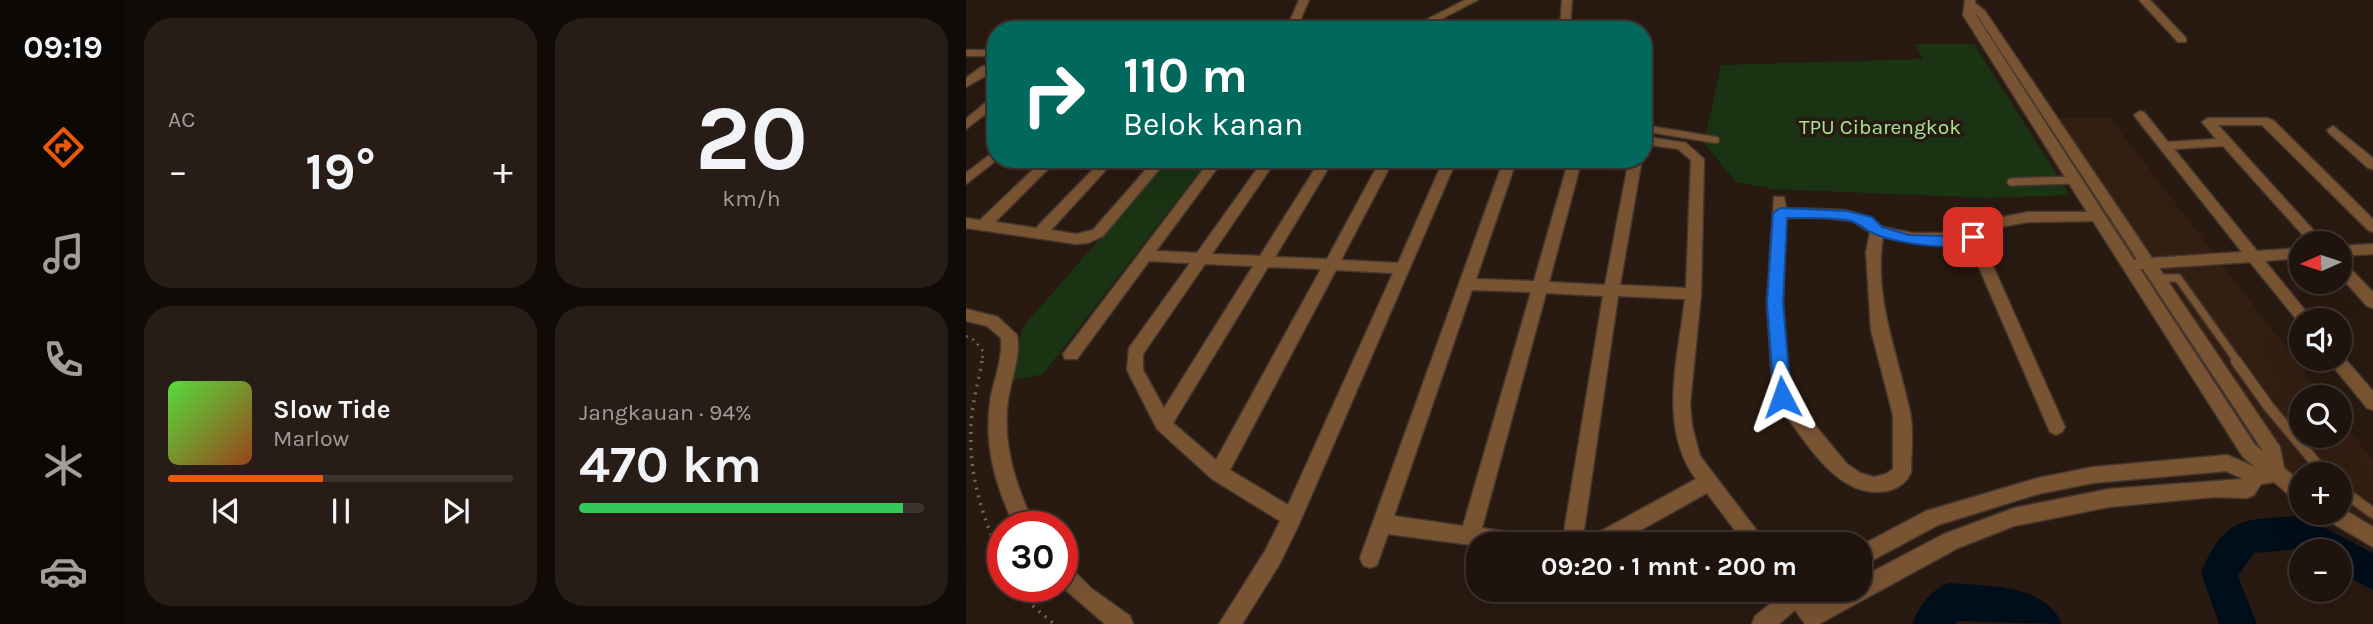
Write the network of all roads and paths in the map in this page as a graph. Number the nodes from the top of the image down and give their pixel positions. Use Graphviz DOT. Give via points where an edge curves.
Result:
graph roads {
  1 [pos="1304,0"];
  2 [pos="1473,0"];
  3 [pos="1567,0"];
  4 [pos="2144,0"];
  5 [pos="1970,2"];
  6 [pos="1296,21"];
  7 [pos="1430,21"];
  8 [pos="1566,21"];
  9 [pos="2182,40"];
  10 [pos="987,52"];
  11 [pos="966,53"];
  12 [pos="987,68"];
  13 [pos="966,84"];
  14 [pos="987,108"];
  15 [pos="2140,116"];
  16 [pos="966,125"];
  17 [pos="1652,130"];
  18 [pos="2333,130"];
  19 [pos="1652,141"];
  20 [pos="1716,141"];
  21 [pos="2226,142"];
  22 [pos="2163,146"];
  23 [pos="987,162"];
  24 [pos="2071,162"];
  25 [pos="2373,164"];
  26 [pos="1043,168"];
  27 [pos="1101,168"];
  28 [pos="1154,168"];
  29 [pos="1210,168"];
  30 [pos="1265,168"];
  31 [pos="1322,168"];
  32 [pos="1383,168"];
  33 [pos="1447,168"];
  34 [pos="1508,168"];
  35 [pos="1573,168"];
  36 [pos="1634,168"];
  37 [pos="966,180"];
  38 [pos="2074,180"];
  39 [pos="2011,182"];
  40 [pos="2097,216"];
  41 [pos="966,223"];
  42 [pos="983,226"];
  43 [pos="2373,226"];
  44 [pos="1877,230"];
  45 [pos="2307,231"];
  46 [pos="1040,233"];
  47 [pos="1973,237"];
  48 [pos="2373,249"];
  49 [pos="2352,250"];
  50 [pos="2289,254"];
  51 [pos="1145,256"];
  52 [pos="2252,256"];
  53 [pos="1202,258"];
  54 [pos="1265,261"];
  55 [pos="2146,264"];
  56 [pos="1333,265"];
  57 [pos="2128,265"];
  58 [pos="1402,268"];
  59 [pos="2155,278"];
  60 [pos="2352,280"];
  61 [pos="1466,284"];
  62 [pos="1538,286"];
  63 [pos="1611,291"];
  64 [pos="1693,294"];
  65 [pos="2373,302"];
  66 [pos="2295,308"];
  67 [pos="966,315"];
  68 [pos="966,336"];
  69 [pos="1071,354"];
  70 [pos="2347,371"];
  71 [pos="2373,403"];
  72 [pos="1163,424"];
  73 [pos="2056,427"];
  74 [pos="2315,462"];
  75 [pos="1219,473"];
  76 [pos="2093,475"];
  77 [pos="2266,475"];
  78 [pos="1709,482"];
  79 [pos="2289,487"];
  80 [pos="2109,498"];
  81 [pos="2352,498"];
  82 [pos="1018,511"];
  83 [pos="2373,513"];
  84 [pos="1292,518"];
  85 [pos="1384,524"];
  86 [pos="2352,525"];
  87 [pos="987,529"];
  88 [pos="1471,532"];
  89 [pos="1574,532"];
  90 [pos="1619,532"];
  91 [pos="1748,532"];
  92 [pos="1466,535"];
  93 [pos="2373,538"];
  94 [pos="1872,550"];
  95 [pos="1370,558"];
  96 [pos="1872,582"];
  97 [pos="1078,589"];
  98 [pos="1030,602"];
  99 [pos="1786,602"];
  100 [pos="1805,602"];
  101 [pos="1836,602"];
  102 [pos="1054,624"];
  103 [pos="1122,624"];
  104 [pos="1230,624"];
  105 [pos="1763,624"];
  1 -- 6 [label="street"];
  2 -- 7 [label="street"];
  3 -- 8 [label="street"];
  4 -- 9 [label="street"];
  5 -- 24 [label="street" via="1968,15"];
  10 -- 11 [label="street"];
  12 -- 13 [label="street"];
  14 -- 16 [label="street"];
  15 -- 22 [label="street"];
  17 -- 20 [label="lane"];
  18 -- 25 [label="street"];
  19 -- 64 [label="street" via="1682,146 1698,159"];
  21 -- 22 [label="street"];
  21 -- 43 [label="street" via="2208,122 2266,122"];
  21 -- 45 [label="street"];
  22 -- 52 [label="street"];
  23 -- 37 [label="street"];
  24 -- 38 [label="street"];
  24 -- 55 [label="street"];
  26 -- 42 [label="street"];
  27 -- 46 [label="street"];
  28 -- 46 [label="street" via="1095,235 1080,240"];
  29 -- 51 [label="street"];
  30 -- 53 [label="street"];
  31 -- 54 [label="street"];
  32 -- 56 [label="street"];
  33 -- 58 [label="street"];
  34 -- 61 [label="street"];
  35 -- 62 [label="street"];
  36 -- 63 [label="street"];
  38 -- 39 [label="lane"];
  38 -- 40 [label="street"];
  40 -- 47 [label="street" via="2001,220 1978,226"];
  40 -- 57 [label="street"];
  41 -- 42 [label="street"];
  42 -- 46 [label="street"];
  44 -- 44 [label="street" via="1873,252 1879,330 1902,415 1904,442 1902,472 1891,482 1874,485 1840,470 1782,397 1775,303 1780,206 1847,215 1867,220"];
  44 -- 47 [label="street" via="1908,240"];
  47 -- 73 [label="street"];
  48 -- 49 [label="street"];
  50 -- 52 [label="street"];
  51 -- 53 [label="street"];
  51 -- 69 [label="street"];
  52 -- 55 [label="street"];
  52 -- 66 [label="street"];
  53 -- 54 [label="street"];
  53 -- 72 [label="street" via="1135,353 1135,370"];
  54 -- 56 [label="street"];
  54 -- 72 [label="street"];
  55 -- 57 [label="street"];
  55 -- 59 [label="street"];
  56 -- 58 [label="street"];
  56 -- 75 [label="street"];
  57 -- 77 [label="street"];
  58 -- 84 [label="street"];
  59 -- 74 [label="lane" via="2178,278 2269,407"];
  59 -- 77 [label="street" via="2274,453"];
  60 -- 65 [label="street"];
  61 -- 62 [label="street"];
  61 -- 85 [label="street"];
  62 -- 63 [label="street"];
  62 -- 88 [label="street"];
  63 -- 64 [label="street"];
  63 -- 89 [label="street"];
  64 -- 78 [label="street" via="1681,404 1692,459"];
  67 -- 82 [label="street" via="992,321 1009,335 998,412 998,454"];
  68 -- 87 [label="path" via="983,351 971,418 970,472"];
  70 -- 71 [label="street"];
  72 -- 75 [label="street"];
  75 -- 84 [label="street"];
  76 -- 77 [label="street" via="2227,463"];
  76 -- 80 [label="street"];
  76 -- 94 [label="street" via="1933,517"];
  77 -- 79 [label="street"];
  77 -- 80 [label="street" via="2247,489"];
  78 -- 90 [label="street"];
  78 -- 91 [label="street"];
  80 -- 96 [label="street" via="1984,526"];
  81 -- 83 [label="lane"];
  84 -- 104 [label="street"];
  85 -- 92 [label="street"];
  85 -- 95 [label="street"];
  86 -- 93 [label="street"];
  97 -- 103 [label="street"];
  98 -- 102 [label="path"];
  99 -- 105 [label="street"];
  100 -- 101 [label="street" via="1813,615"];
}
